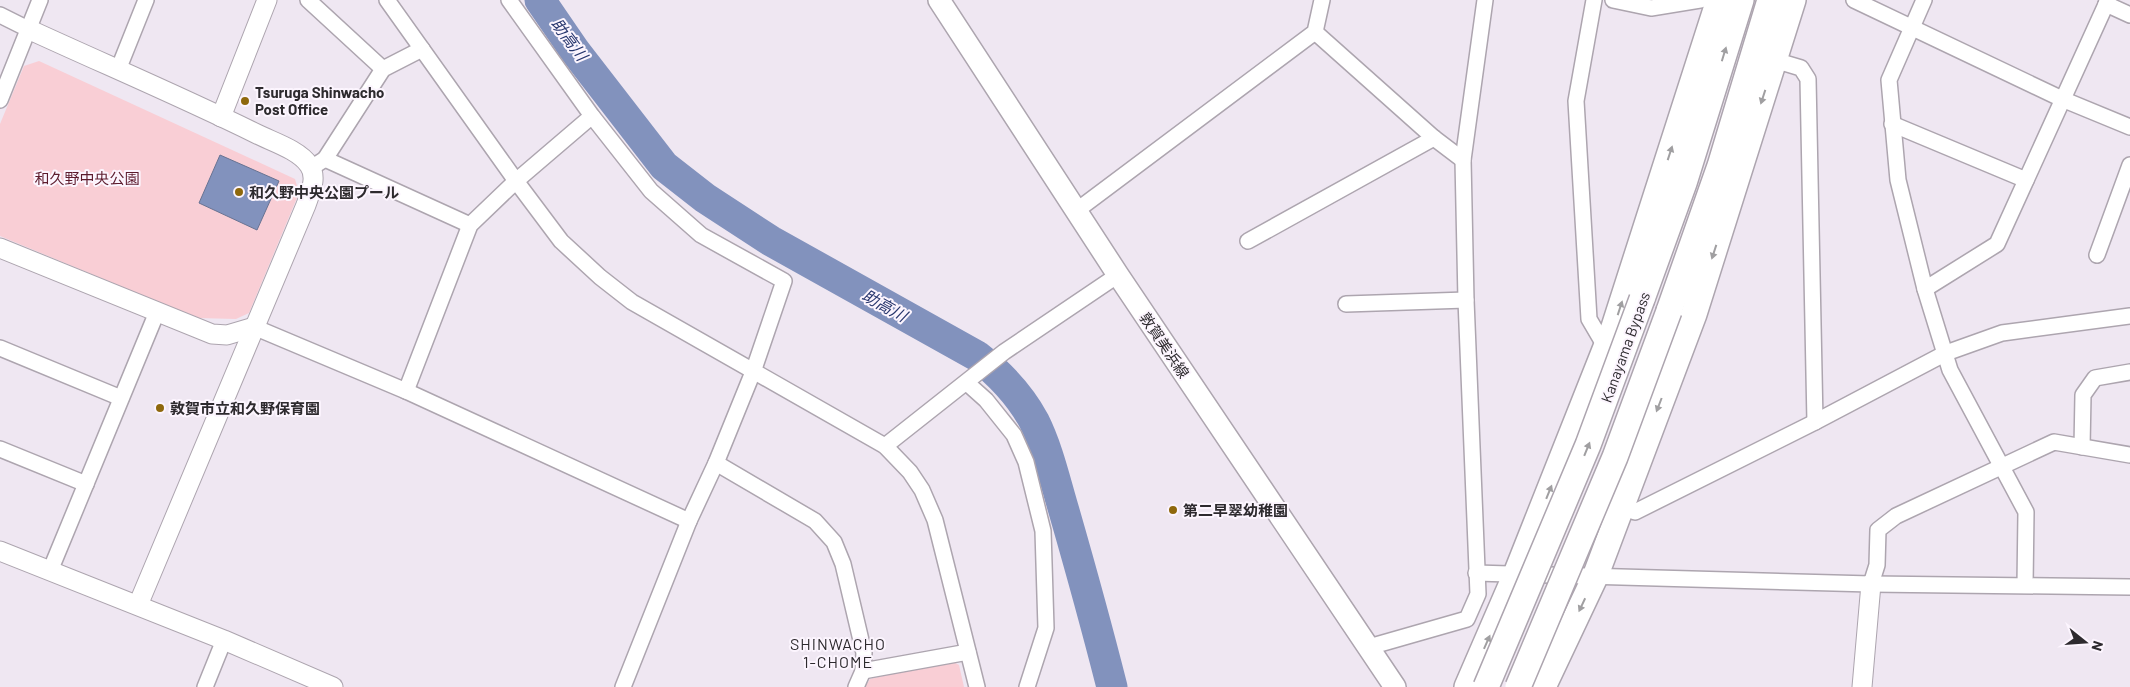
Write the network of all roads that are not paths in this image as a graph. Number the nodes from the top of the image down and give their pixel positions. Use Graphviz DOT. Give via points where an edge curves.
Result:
graph roads {
  1 [pos="40,0"];
  2 [pos="146,0"];
  3 [pos="267,0"];
  4 [pos="308,0"];
  5 [pos="387,0"];
  6 [pos="509,0"];
  7 [pos="939,0"];
  8 [pos="1322,0"];
  9 [pos="1485,0"];
  10 [pos="1594,0"];
  11 [pos="1613,0"];
  12 [pos="1700,0"];
  13 [pos="1719,0"];
  14 [pos="1742,0"];
  15 [pos="1770,0"];
  16 [pos="1793,0"];
  17 [pos="1854,0"];
  18 [pos="1924,0"];
  19 [pos="2107,2"];
  20 [pos="0,15"];
  21 [pos="2130,15"];
  22 [pos="1912,26"];
  23 [pos="28,29"];
  24 [pos="1315,32"];
  25 [pos="422,49"];
  26 [pos="1774,60"];
  27 [pos="383,69"];
  28 [pos="118,70"];
  29 [pos="2062,99"];
  30 [pos="0,100"];
  31 [pos="221,116"];
  32 [pos="592,116"];
  33 [pos="1892,124"];
  34 [pos="2130,128"];
  35 [pos="1434,138"];
  36 [pos="1463,160"];
  37 [pos="318,164"];
  38 [pos="2130,165"];
  39 [pos="2026,180"];
  40 [pos="516,181"];
  41 [pos="1076,211"];
  42 [pos="470,225"];
  43 [pos="1248,241"];
  44 [pos="0,248"];
  45 [pos="2097,255"];
  46 [pos="1118,275"];
  47 [pos="1925,289"];
  48 [pos="1466,300"];
  49 [pos="1346,304"];
  50 [pos="157,312"];
  51 [pos="2130,316"];
  52 [pos="254,327"];
  53 [pos="0,348"];
  54 [pos="1606,348"];
  55 [pos="1946,353"];
  56 [pos="753,372"];
  57 [pos="2130,372"];
  58 [pos="967,383"];
  59 [pos="406,391"];
  60 [pos="121,398"];
  61 [pos="1815,422"];
  62 [pos="885,446"];
  63 [pos="2082,447"];
  64 [pos="0,449"];
  65 [pos="2130,455"];
  66 [pos="716,463"];
  67 [pos="2002,468"];
  68 [pos="86,484"];
  69 [pos="1620,507"];
  70 [pos="689,521"];
  71 [pos="0,551"];
  72 [pos="50,571"];
  73 [pos="1476,573"];
  74 [pos="1516,574"];
  75 [pos="1595,577"];
  76 [pos="1871,584"];
  77 [pos="2025,585"];
  78 [pos="2130,587"];
  79 [pos="138,605"];
  80 [pos="224,640"];
  81 [pos="1370,647"];
  82 [pos="968,652"];
  83 [pos="863,671"];
  84 [pos="628,686"];
  85 [pos="205,687"];
  86 [pos="333,687"];
  87 [pos="856,687"];
  88 [pos="977,687"];
  89 [pos="1027,687"];
  90 [pos="1395,687"];
  91 [pos="1467,687"];
  92 [pos="1486,687"];
  93 [pos="1518,687"];
  94 [pos="1543,687"];
  95 [pos="1862,687"];
  1 -- 23 [label="street"];
  2 -- 28 [label="street"];
  3 -- 31 [label="street"];
  4 -- 27 [label="street"];
  5 -- 25 [label="street"];
  6 -- 32 [label="street"];
  7 -- 41 [label="main road, 敦賀美浜線"];
  8 -- 24 [label="street"];
  9 -- 36 [label="street"];
  10 -- 54 [label="street" via="1576,101 1589,319"];
  11 -- 12 [label="street" via="1651,8"];
  54 -- 13 [label="highway, one-way"];
  92 -- 14 [label="highway, Kanayama Bypass, one-way, bridge" via="1588,446 1684,183"];
  15 -- 93 [label="highway, Kanayama Bypass, bridge" via="1720,166 1669,311 1615,457"];
  16 -- 26 [label="highway"];
  17 -- 22 [label="street"];
  18 -- 22 [label="street"];
  19 -- 21 [label="street"];
  19 -- 29 [label="street"];
  20 -- 23 [label="street"];
  22 -- 29 [label="street"];
  22 -- 33 [label="street" via="1889,80"];
  23 -- 28 [label="street"];
  23 -- 30 [label="street"];
  24 -- 35 [label="street"];
  24 -- 41 [label="street"];
  25 -- 27 [label="street"];
  25 -- 40 [label="street"];
  26 -- 61 [label="street" via="1801,68 1808,79"];
  26 -- 69 [label="highway, one-way" via="1694,314"];
  27 -- 37 [label="street"];
  28 -- 31 [label="street"];
  29 -- 34 [label="street"];
  29 -- 39 [label="street"];
  31 -- 37 [label="street" via="304,160"];
  32 -- 40 [label="street"];
  32 -- 56 [label="street" via="651,192 702,235 784,281"];
  33 -- 39 [label="street"];
  33 -- 47 [label="street" via="1898,180"];
  35 -- 36 [label="street"];
  35 -- 43 [label="street"];
  36 -- 48 [label="street"];
  37 -- 42 [label="street"];
  37 -- 52 [label="street" via="310,195"];
  38 -- 45 [label="street"];
  39 -- 47 [label="street" via="1997,244"];
  40 -- 42 [label="street"];
  40 -- 56 [label="street" via="562,241 600,277 632,302"];
  41 -- 46 [label="main road, 敦賀美浜線"];
  42 -- 59 [label="street"];
  44 -- 50 [label="street"];
  46 -- 58 [label="street" via="1004,352"];
  46 -- 81 [label="main road, 敦賀美浜線"];
  47 -- 55 [label="street"];
  48 -- 49 [label="street"];
  48 -- 73 [label="street"];
  50 -- 52 [label="street" via="212,334 227,336"];
  50 -- 60 [label="street"];
  51 -- 55 [label="street" via="2002,333"];
  52 -- 59 [label="street"];
  52 -- 79 [label="street"];
  53 -- 60 [label="street"];
  74 -- 54 [label="highway, one-way"];
  55 -- 61 [label="street"];
  55 -- 67 [label="street" via="1950,370"];
  56 -- 62 [label="street"];
  56 -- 66 [label="street"];
  57 -- 63 [label="street" via="2095,378 2083,395"];
  58 -- 62 [label="street"];
  58 -- 89 [label="street" via="986,400 1014,435 1026,462 1043,531 1046,628"];
  59 -- 70 [label="street"];
  60 -- 68 [label="street"];
  61 -- 69 [label="street" via="1635,512"];
  62 -- 82 [label="street" via="910,472 935,520"];
  63 -- 65 [label="street"];
  63 -- 67 [label="street" via="2054,442"];
  64 -- 68 [label="street"];
  66 -- 70 [label="street"];
  66 -- 83 [label="street" via="815,521 834,542 844,564 860,635"];
  67 -- 76 [label="street" via="1896,516 1878,530 1877,564"];
  67 -- 77 [label="street" via="2026,512"];
  68 -- 72 [label="street"];
  69 -- 75 [label="highway"];
  70 -- 84 [label="street"];
  71 -- 72 [label="street"];
  72 -- 79 [label="street"];
  73 -- 74 [label="street"];
  73 -- 81 [label="street" via="1478,594 1466,620"];
  74 -- 75 [label="street"];
  91 -- 74 [label="highway, one-way"];
  75 -- 76 [label="street"];
  75 -- 94 [label="highway, one-way"];
  76 -- 77 [label="street"];
  76 -- 95 [label="street"];
  77 -- 78 [label="street"];
  79 -- 80 [label="street"];
  80 -- 85 [label="street"];
  80 -- 86 [label="street"];
  81 -- 90 [label="main road, 敦賀美浜線"];
  82 -- 83 [label="street"];
  82 -- 88 [label="street"];
  83 -- 87 [label="street"];
}
